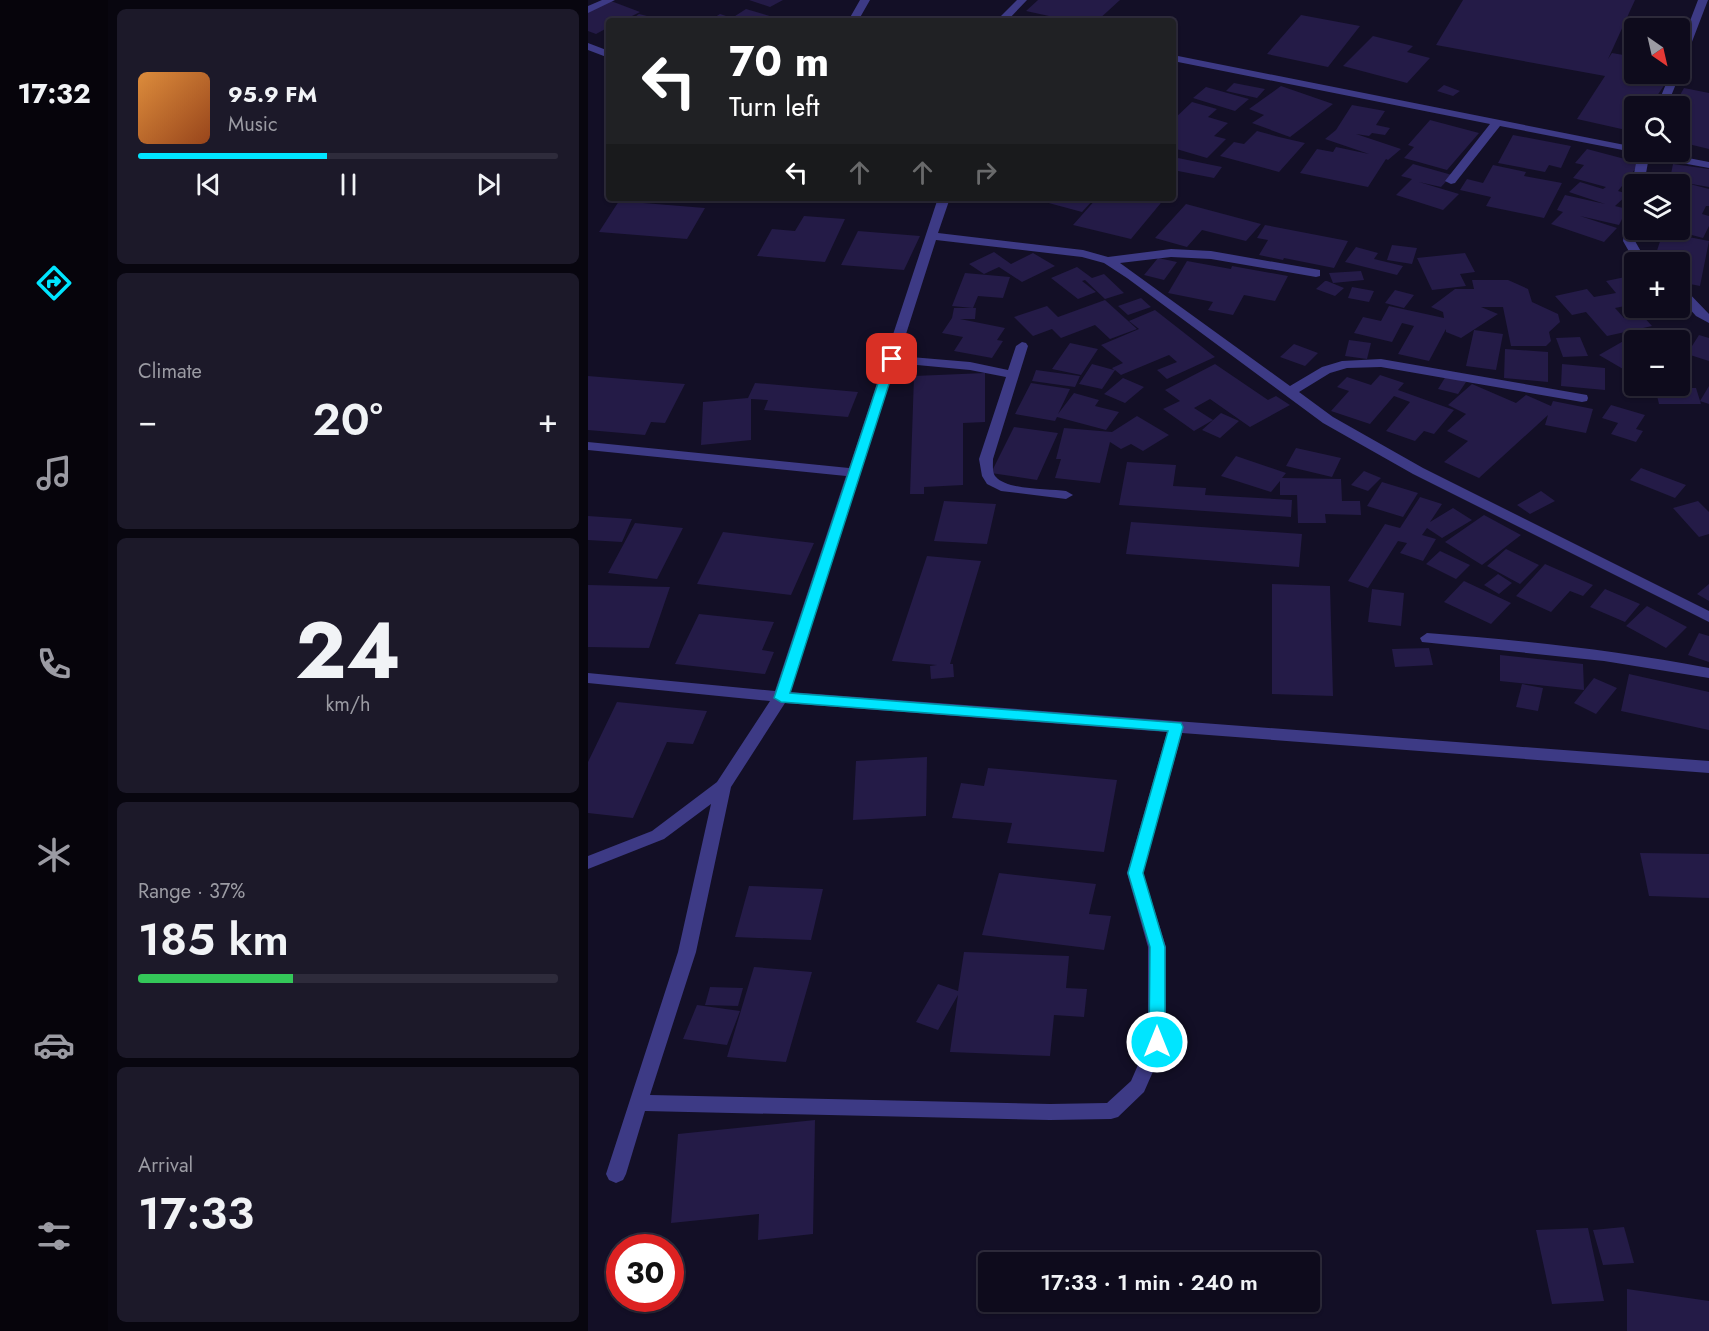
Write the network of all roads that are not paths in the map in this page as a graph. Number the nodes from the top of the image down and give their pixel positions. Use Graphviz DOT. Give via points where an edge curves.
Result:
graph roads {
  1 [pos="610,0"];
  2 [pos="864,0"];
  3 [pos="1022,0"];
  4 [pos="1703,0"];
  5 [pos="588,10"];
  6 [pos="855,18"];
  7 [pos="1004,18"];
  8 [pos="1690,34"];
  9 [pos="588,46"];
  10 [pos="606,54"];
  11 [pos="1176,59"];
  12 [pos="1498,122"];
  13 [pos="1624,148"];
  14 [pos="1690,161"];
  15 [pos="1709,165"];
  16 [pos="1451,181"];
  17 [pos="943,201"];
  18 [pos="932,236"];
  19 [pos="1108,261"];
  20 [pos="1316,273"];
  21 [pos="1690,302"];
  22 [pos="1709,320"];
  23 [pos="1022,346"];
  24 [pos="892,359"];
  25 [pos="1012,375"];
  26 [pos="1290,392"];
  27 [pos="1582,398"];
  28 [pos="588,446"];
  29 [pos="855,473"];
  30 [pos="1066,495"];
  31 [pos="1709,617"];
  32 [pos="1427,638"];
  33 [pos="1709,673"];
  34 [pos="588,678"];
  35 [pos="781,698"];
  36 [pos="1176,727"];
  37 [pos="1709,767"];
  38 [pos="723,786"];
  39 [pos="588,863"];
  40 [pos="639,1103"];
  41 [pos="616,1174"];
  1 -- 5 [label="street"];
  2 -- 6 [label="street"];
  3 -- 7 [label="street"];
  4 -- 8 [label="street"];
  9 -- 10 [label="street"];
  11 -- 12 [label="street"];
  12 -- 13 [label="street"];
  12 -- 16 [label="street"];
  14 -- 15 [label="street"];
  17 -- 18 [label="street"];
  18 -- 19 [label="street" via="1083,254"];
  18 -- 24 [label="street"];
  19 -- 20 [label="street" via="1171,253 1210,255"];
  19 -- 26 [label="street"];
  21 -- 22 [label="street"];
  23 -- 25 [label="street"];
  24 -- 25 [label="street" via="970,366"];
  24 -- 29 [label="street"];
  25 -- 30 [label="street" via="986,459 986,471 994,483 1010,488"];
  26 -- 27 [label="street" via="1326,370 1346,364 1381,363"];
  26 -- 31 [label="street" via="1328,420 1418,471"];
  28 -- 29 [label="street"];
  29 -- 35 [label="street"];
  32 -- 33 [label="street" via="1551,647"];
  34 -- 35 [label="street"];
  35 -- 36 [label="street"];
  35 -- 38 [label="street"];
  36 -- 37 [label="street"];
  36 -- 40 [label="street" via="1135,873 1157,947 1157,1042 1138,1086 1112,1111"];
  38 -- 39 [label="street" via="658,835"];
  38 -- 40 [label="street" via="687,952"];
  40 -- 41 [label="street"];
}
